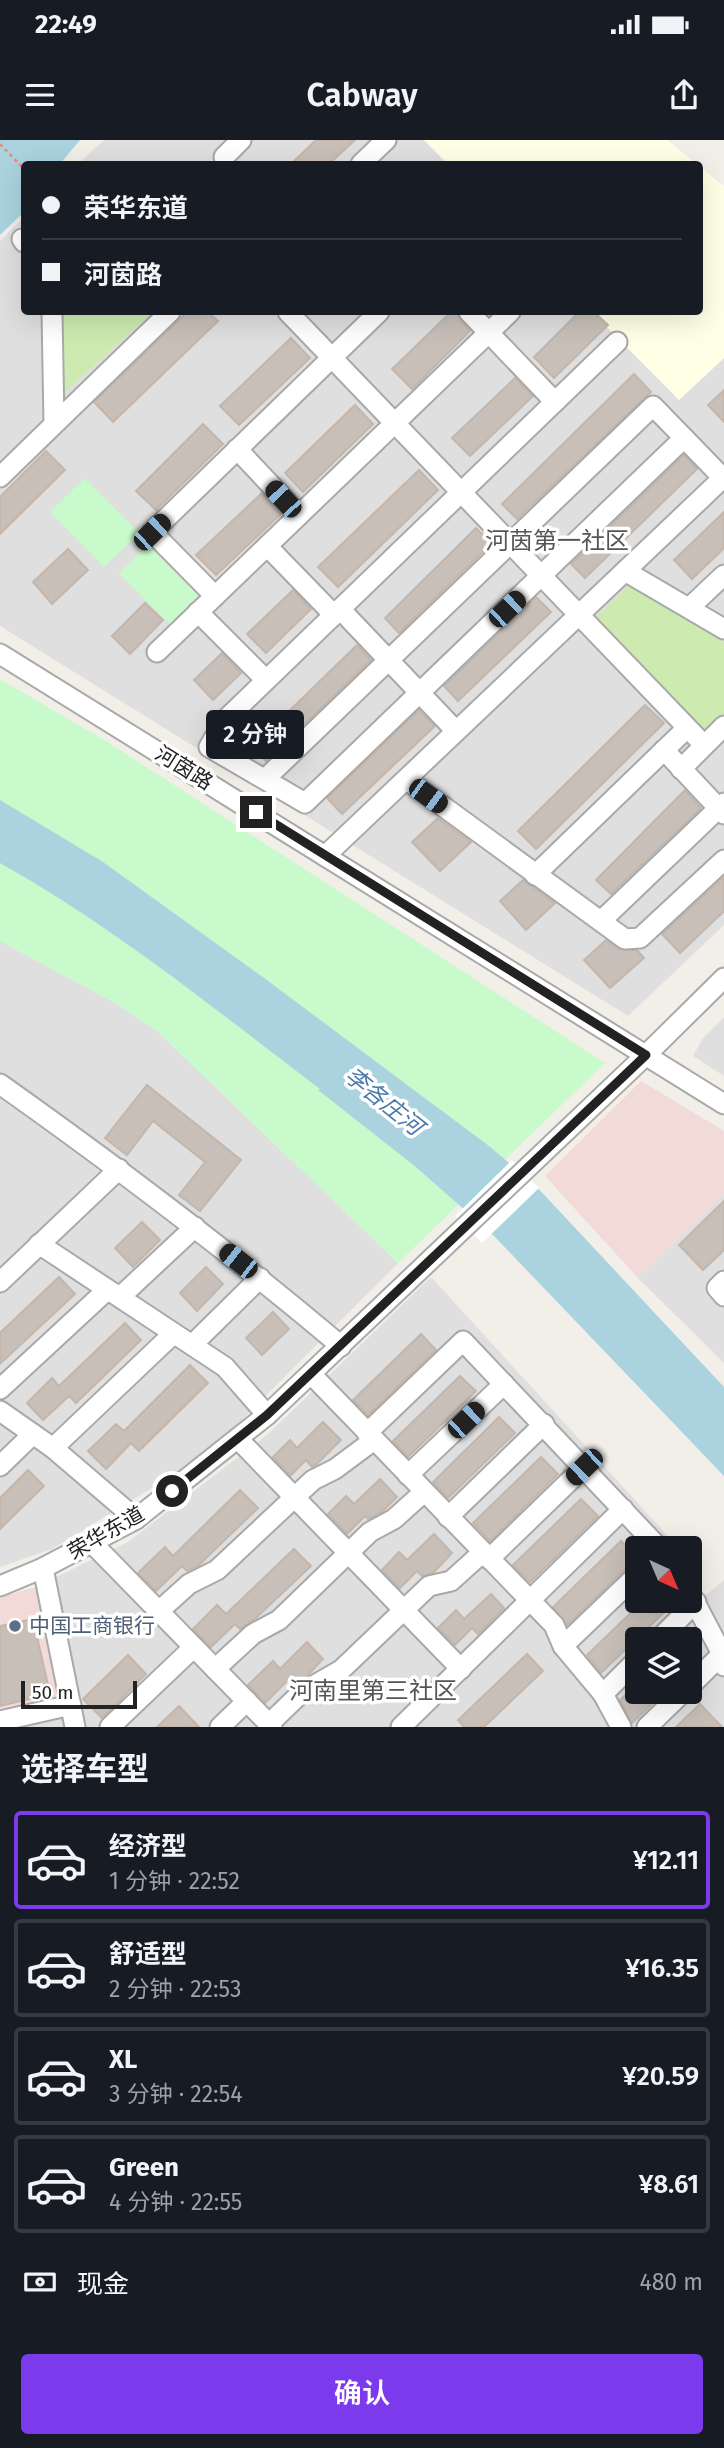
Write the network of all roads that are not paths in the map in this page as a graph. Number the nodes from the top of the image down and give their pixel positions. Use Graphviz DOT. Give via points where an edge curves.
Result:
graph roads {
  1 [pos="242,140"];
  2 [pos="386,140"];
  3 [pos="224,157"];
  4 [pos="364,161"];
  5 [pos="52,315"];
  6 [pos="167,315"];
  7 [pos="291,315"];
  8 [pos="376,315"];
  9 [pos="472,315"];
  10 [pos="507,315"];
  11 [pos="489,332"];
  12 [pos="617,342"];
  13 [pos="332,357"];
  14 [pos="555,402"];
  15 [pos="395,423"];
  16 [pos="54,424"];
  17 [pos="684,438"];
  18 [pos="237,449"];
  19 [pos="0,477"];
  20 [pos="723,477"];
  21 [pos="461,492"];
  22 [pos="299,516"];
  23 [pos="510,543"];
  24 [pos="267,546"];
  25 [pos="625,571"];
  26 [pos="724,575"];
  27 [pos="542,576"];
  28 [pos="215,596"];
  29 [pos="690,608"];
  30 [pos="198,612"];
  31 [pos="337,612"];
  32 [pos="579,615"];
  33 [pos="724,629"];
  34 [pos="157,652"];
  35 [pos="0,654"];
  36 [pos="389,660"];
  37 [pos="266,680"];
  38 [pos="420,693"];
  39 [pos="724,726"];
  40 [pos="687,728"];
  41 [pos="456,731"];
  42 [pos="704,745"];
  43 [pos="664,750"];
  44 [pos="681,769"];
  45 [pos="265,779"];
  46 [pos="407,780"];
  47 [pos="722,808"];
  48 [pos="325,856"];
  49 [pos="724,860"];
  50 [pos="535,875"];
  51 [pos="601,921"];
  52 [pos="724,978"];
  53 [pos="646,1055"];
  54 [pos="0,1084"];
  55 [pos="724,1104"];
  56 [pos="118,1168"];
  57 [pos="195,1227"];
  58 [pos="39,1244"];
  59 [pos="4,1272"];
  60 [pos="260,1278"];
  61 [pos="724,1281"];
  62 [pos="114,1293"];
  63 [pos="724,1296"];
  64 [pos="173,1334"];
  65 [pos="192,1345"];
  66 [pos="341,1346"];
  67 [pos="311,1374"];
  68 [pos="504,1384"];
  69 [pos="0,1389"];
  70 [pos="0,1411"];
  71 [pos="267,1415"];
  72 [pos="544,1424"];
  73 [pos="33,1434"];
  74 [pos="371,1436"];
  75 [pos="238,1439"];
  76 [pos="53,1448"];
  77 [pos="0,1466"];
  78 [pos="584,1467"];
  79 [pos="408,1475"];
  80 [pos="424,1492"];
  81 [pos="295,1496"];
  82 [pos="623,1509"];
  83 [pos="448,1517"];
  84 [pos="136,1519"];
  85 [pos="648,1536"];
  86 [pos="93,1544"];
  87 [pos="349,1552"];
  88 [pos="486,1556"];
  89 [pos="43,1569"];
  90 [pos="0,1586"];
  91 [pos="625,1587"];
  92 [pos="532,1601"];
  93 [pos="403,1610"];
  94 [pos="159,1611"];
  95 [pos="701,1614"];
  96 [pos="563,1646"];
  97 [pos="194,1647"];
  98 [pos="723,1660"];
  99 [pos="215,1669"];
  100 [pos="461,1670"];
  101 [pos="625,1672"];
  102 [pos="702,1677"];
  103 [pos="603,1694"];
  104 [pos="247,1701"];
  105 [pos="671,1704"];
  106 [pos="71,1705"];
  107 [pos="0,1721"];
  108 [pos="270,1725"];
  109 [pos="75,1727"];
  110 [pos="110,1727"];
  111 [pos="220,1727"];
  112 [pos="401,1727"];
  113 [pos="621,1727"];
  114 [pos="647,1727"];
  1 -- 3 [label="street"];
  2 -- 4 [label="street"];
  5 -- 16 [label="street"];
  6 -- 16 [label="street"];
  7 -- 13 [label="street"];
  8 -- 13 [label="street"];
  9 -- 11 [label="street"];
  10 -- 11 [label="street"];
  11 -- 14 [label="street"];
  11 -- 15 [label="street"];
  12 -- 14 [label="street"];
  13 -- 15 [label="street"];
  13 -- 18 [label="street"];
  14 -- 21 [label="street"];
  15 -- 21 [label="street"];
  15 -- 22 [label="street"];
  16 -- 19 [label="street"];
  17 -- 20 [label="street"];
  17 -- 23 [label="street" via="653,406"];
  17 -- 27 [label="street"];
  18 -- 22 [label="street"];
  18 -- 28 [label="street" via="152,532"];
  20 -- 25 [label="street"];
  21 -- 23 [label="street"];
  21 -- 31 [label="street"];
  22 -- 24 [label="street"];
  23 -- 27 [label="street"];
  23 -- 36 [label="street"];
  24 -- 28 [label="street"];
  24 -- 31 [label="street"];
  25 -- 29 [label="street"];
  25 -- 32 [label="street"];
  26 -- 29 [label="street"];
  27 -- 32 [label="street"];
  27 -- 38 [label="street"];
  28 -- 30 [label="street"];
  29 -- 33 [label="street"];
  30 -- 34 [label="street"];
  30 -- 37 [label="street"];
  31 -- 36 [label="street"];
  31 -- 37 [label="street"];
  32 -- 40 [label="street"];
  32 -- 41 [label="street"];
  35 -- 48 [label="street, 河茵路"];
  36 -- 38 [label="street"];
  36 -- 45 [label="street"];
  37 -- 45 [label="street" via="224,721 209,747"];
  38 -- 41 [label="street"];
  38 -- 45 [label="street" via="305,803"];
  39 -- 42 [label="street"];
  40 -- 42 [label="street"];
  40 -- 43 [label="street"];
  41 -- 46 [label="street"];
  42 -- 44 [label="street"];
  43 -- 44 [label="street"];
  43 -- 50 [label="street"];
  44 -- 47 [label="street"];
  46 -- 48 [label="street"];
  46 -- 50 [label="street"];
  47 -- 51 [label="street"];
  48 -- 53 [label="street, 河茵路"];
  49 -- 51 [label="street" via="640,938 625,939"];
  50 -- 51 [label="street"];
  52 -- 53 [label="street, 荣华东道"];
  53 -- 55 [label="street, 河茵路"];
  53 -- 66 [label="street, 荣华东道"];
  54 -- 56 [label="street"];
  56 -- 57 [label="street"];
  56 -- 58 [label="street"];
  57 -- 60 [label="street"];
  57 -- 62 [label="street"];
  58 -- 59 [label="street"];
  58 -- 62 [label="street"];
  60 -- 65 [label="street"];
  60 -- 66 [label="street"];
  61 -- 63 [label="street" via="717,1288"];
  62 -- 64 [label="street"];
  62 -- 69 [label="street"];
  64 -- 65 [label="street"];
  64 -- 76 [label="street"];
  65 -- 71 [label="street" via="225,1367"];
  66 -- 67 [label="street, 荣华东道"];
  67 -- 71 [label="street, 荣华东道"];
  67 -- 74 [label="street"];
  68 -- 72 [label="street"];
  68 -- 74 [label="street" via="463,1341"];
  68 -- 79 [label="street"];
  70 -- 73 [label="street"];
  71 -- 75 [label="street, 荣华东道"];
  72 -- 78 [label="street"];
  72 -- 83 [label="street"];
  73 -- 76 [label="street"];
  73 -- 77 [label="street"];
  74 -- 79 [label="street"];
  74 -- 81 [label="street" via="335,1469"];
  75 -- 81 [label="street"];
  75 -- 84 [label="street, 荣华东道"];
  76 -- 84 [label="street"];
  78 -- 82 [label="street"];
  78 -- 88 [label="street"];
  79 -- 80 [label="street"];
  80 -- 83 [label="street"];
  80 -- 87 [label="street"];
  81 -- 87 [label="street"];
  81 -- 94 [label="street" via="217,1570 189,1584"];
  82 -- 85 [label="street"];
  82 -- 92 [label="street"];
  83 -- 88 [label="street"];
  84 -- 86 [label="street, 荣华东道"];
  86 -- 89 [label="street, 荣华东道"];
  86 -- 94 [label="street"];
  87 -- 93 [label="street"];
  87 -- 99 [label="street" via="279,1620 253,1634"];
  88 -- 92 [label="street"];
  88 -- 93 [label="street" via="451,1581 429,1586"];
  89 -- 90 [label="street, 荣华东道"];
  89 -- 106 [label="street"];
  91 -- 96 [label="street"];
  92 -- 96 [label="street" via="554,1625"];
  92 -- 100 [label="street"];
  93 -- 100 [label="street"];
  93 -- 108 [label="street" via="341,1670 301,1693"];
  94 -- 97 [label="street"];
  95 -- 98 [label="street"];
  96 -- 103 [label="street"];
  97 -- 99 [label="street"];
  97 -- 110 [label="street"];
  98 -- 102 [label="street"];
  99 -- 104 [label="street"];
  100 -- 112 [label="street"];
  101 -- 103 [label="street"];
  103 -- 113 [label="street"];
  104 -- 108 [label="street"];
  104 -- 111 [label="street"];
  105 -- 114 [label="street"];
  106 -- 107 [label="street"];
  106 -- 109 [label="street"];
}
